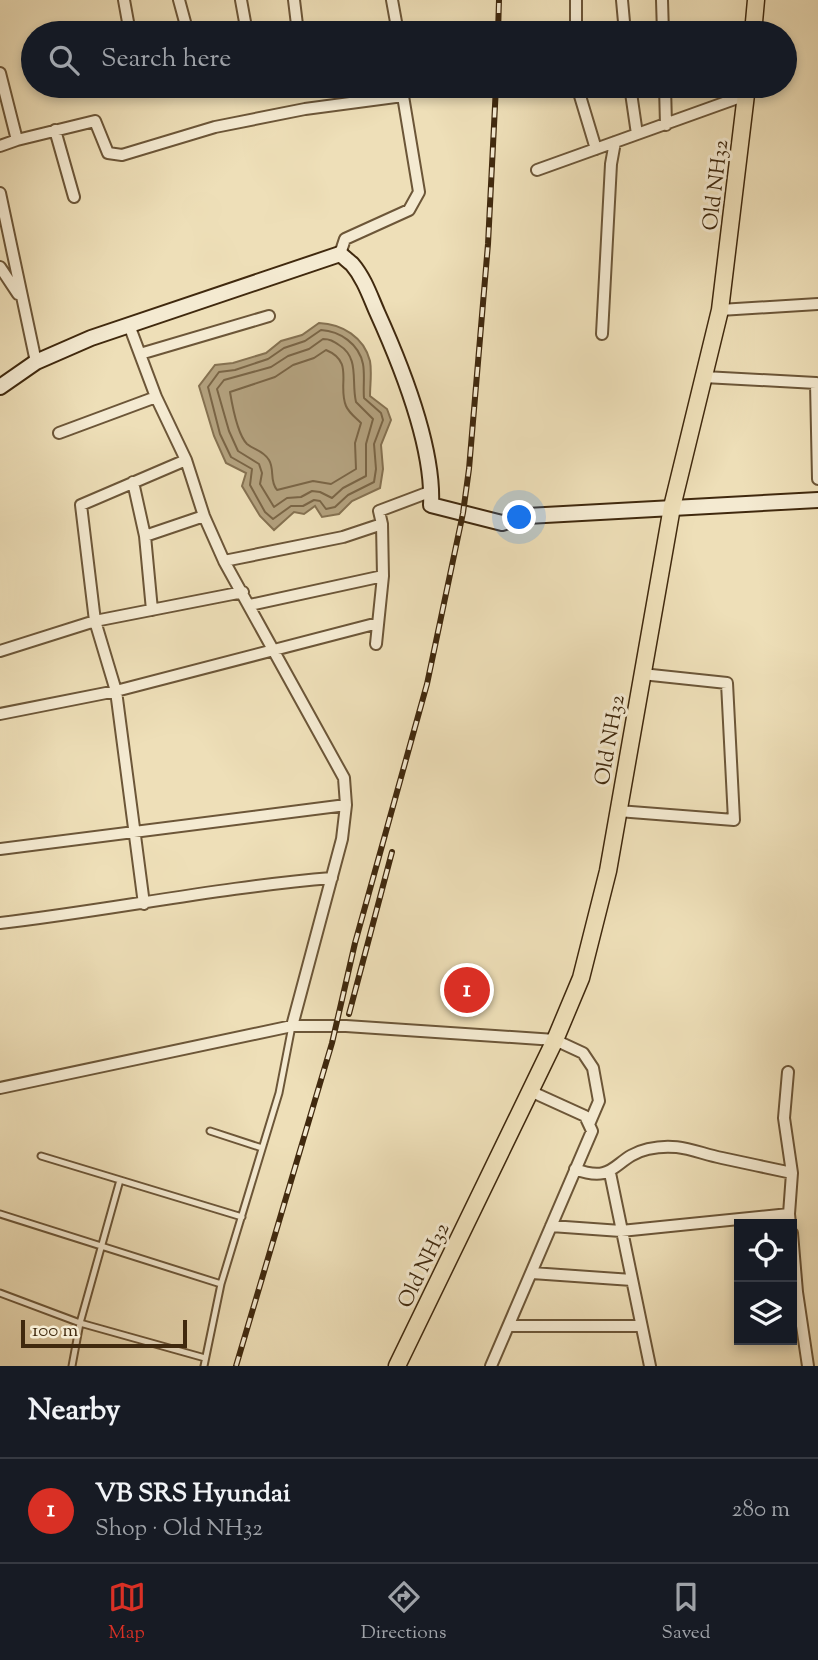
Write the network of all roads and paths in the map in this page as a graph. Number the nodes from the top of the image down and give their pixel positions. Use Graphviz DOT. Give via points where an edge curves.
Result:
graph roads {
  1 [pos="124,0"];
  2 [pos="179,0"];
  3 [pos="241,0"];
  4 [pos="294,0"];
  5 [pos="392,0"];
  6 [pos="576,0"];
  7 [pos="622,0"];
  8 [pos="662,0"];
  9 [pos="756,0"];
  10 [pos="128,21"];
  11 [pos="185,21"];
  12 [pos="245,21"];
  13 [pos="297,21"];
  14 [pos="396,21"];
  15 [pos="576,21"];
  16 [pos="624,21"];
  17 [pos="663,21"];
  18 [pos="753,21"];
  19 [pos="0,73"];
  20 [pos="365,98"];
  21 [pos="404,98"];
  22 [pos="581,98"];
  23 [pos="632,98"];
  24 [pos="665,98"];
  25 [pos="730,98"];
  26 [pos="745,98"];
  27 [pos="666,125"];
  28 [pos="55,130"];
  29 [pos="637,134"];
  30 [pos="18,140"];
  31 [pos="615,142"];
  32 [pos="0,146"];
  33 [pos="596,149"];
  34 [pos="537,170"];
  35 [pos="0,193"];
  36 [pos="74,197"];
  37 [pos="340,254"];
  38 [pos="0,267"];
  39 [pos="23,302"];
  40 [pos="818,304"];
  41 [pos="720,310"];
  42 [pos="269,316"];
  43 [pos="129,325"];
  44 [pos="602,334"];
  45 [pos="140,354"];
  46 [pos="36,362"];
  47 [pos="704,377"];
  48 [pos="0,387"];
  49 [pos="156,397"];
  50 [pos="59,433"];
  51 [pos="186,460"];
  52 [pos="818,479"];
  53 [pos="133,482"];
  54 [pos="432,491"];
  55 [pos="818,500"];
  56 [pos="672,507"];
  57 [pos="204,516"];
  58 [pos="382,524"];
  59 [pos="145,537"];
  60 [pos="225,561"];
  61 [pos="383,576"];
  62 [pos="243,592"];
  63 [pos="250,605"];
  64 [pos="152,610"];
  65 [pos="95,621"];
  66 [pos="378,623"];
  67 [pos="376,644"];
  68 [pos="274,649"];
  69 [pos="0,651"];
  70 [pos="642,674"];
  71 [pos="116,691"];
  72 [pos="0,714"];
  73 [pos="346,805"];
  74 [pos="618,811"];
  75 [pos="134,832"];
  76 [pos="0,849"];
  77 [pos="332,877"];
  78 [pos="144,904"];
  79 [pos="0,923"];
  80 [pos="292,1026"];
  81 [pos="555,1040"];
  82 [pos="789,1072"];
  83 [pos="0,1088"];
  84 [pos="530,1091"];
  85 [pos="590,1122"];
  86 [pos="210,1131"];
  87 [pos="262,1148"];
  88 [pos="41,1156"];
  89 [pos="575,1169"];
  90 [pos="610,1173"];
  91 [pos="792,1173"];
  92 [pos="120,1180"];
  93 [pos="0,1214"];
  94 [pos="242,1217"];
  95 [pos="790,1219"];
  96 [pos="734,1223"];
  97 [pos="551,1226"];
  98 [pos="621,1231"];
  99 [pos="103,1245"];
  100 [pos="532,1273"];
  101 [pos="632,1280"];
  102 [pos="796,1282"];
  103 [pos="221,1284"];
  104 [pos="0,1293"];
  105 [pos="80,1323"];
  106 [pos="641,1325"];
  107 [pos="509,1326"];
  108 [pos="205,1359"];
  109 [pos="72,1366"];
  110 [pos="204,1366"];
  111 [pos="397,1366"];
  112 [pos="491,1366"];
  113 [pos="650,1366"];
  114 [pos="808,1366"];
  1 -- 10 [label="street"];
  2 -- 11 [label="street"];
  3 -- 12 [label="street"];
  4 -- 13 [label="street"];
  5 -- 14 [label="street"];
  6 -- 15 [label="street"];
  7 -- 16 [label="street"];
  8 -- 17 [label="street"];
  9 -- 18 [label="main road"];
  19 -- 30 [label="street"];
  20 -- 28 [label="street" via="215,127 122,155 108,153 95,121"];
  21 -- 37 [label="street" via="419,192 409,210 345,239"];
  22 -- 33 [label="street"];
  23 -- 29 [label="street"];
  24 -- 27 [label="street"];
  25 -- 27 [label="street"];
  26 -- 41 [label="main road, Old NH32"];
  27 -- 29 [label="street"];
  28 -- 30 [label="street"];
  28 -- 36 [label="street"];
  29 -- 31 [label="street"];
  30 -- 32 [label="street"];
  31 -- 33 [label="street"];
  31 -- 44 [label="street"];
  33 -- 34 [label="street"];
  35 -- 39 [label="street"];
  37 -- 43 [label="street"];
  37 -- 54 [label="street" via="364,282 390,340 418,419"];
  38 -- 39 [label="street"];
  39 -- 46 [label="street"];
  40 -- 41 [label="street"];
  41 -- 47 [label="main road, Old NH32"];
  42 -- 45 [label="street"];
  43 -- 45 [label="street"];
  43 -- 46 [label="street"];
  45 -- 49 [label="street"];
  46 -- 48 [label="street"];
  47 -- 52 [label="street" via="816,383"];
  47 -- 56 [label="main road, Old NH32"];
  49 -- 50 [label="street"];
  49 -- 51 [label="street"];
  51 -- 53 [label="street"];
  51 -- 57 [label="street"];
  53 -- 59 [label="street"];
  53 -- 65 [label="street" via="81,505"];
  54 -- 56 [label="street" via="431,505 502,523 527,516"];
  54 -- 58 [label="street" via="379,511"];
  55 -- 56 [label="street"];
  56 -- 70 [label="main road, Old NH32"];
  57 -- 59 [label="street"];
  57 -- 60 [label="street"];
  58 -- 60 [label="street" via="343,537"];
  58 -- 61 [label="street"];
  59 -- 64 [label="street"];
  60 -- 62 [label="street"];
  61 -- 63 [label="street"];
  61 -- 66 [label="street"];
  62 -- 63 [label="street"];
  62 -- 64 [label="street"];
  63 -- 68 [label="street"];
  64 -- 65 [label="street"];
  65 -- 69 [label="street"];
  65 -- 71 [label="street"];
  66 -- 67 [label="street"];
  66 -- 68 [label="street"];
  68 -- 71 [label="street"];
  68 -- 73 [label="street" via="344,778"];
  70 -- 74 [label="main road, Old NH32"];
  70 -- 74 [label="street" via="727,683 734,820"];
  71 -- 72 [label="street"];
  71 -- 75 [label="street"];
  73 -- 75 [label="street"];
  73 -- 77 [label="street"];
  74 -- 81 [label="main road, Old NH32" via="581,978"];
  75 -- 76 [label="street"];
  75 -- 78 [label="street"];
  77 -- 78 [label="street"];
  77 -- 80 [label="street"];
  78 -- 79 [label="street"];
  80 -- 81 [label="street"];
  80 -- 83 [label="street"];
  80 -- 87 [label="lane"];
  81 -- 84 [label="main road, Old NH32"];
  81 -- 85 [label="street" via="583,1053 593,1068 600,1101"];
  82 -- 91 [label="street" via="784,1118"];
  84 -- 85 [label="street"];
  84 -- 111 [label="main road, Old NH32"];
  85 -- 89 [label="street" via="592,1131"];
  86 -- 87 [label="lane"];
  87 -- 94 [label="lane"];
  88 -- 92 [label="lane"];
  89 -- 90 [label="street"];
  89 -- 97 [label="street"];
  90 -- 91 [label="street" via="631,1155 668,1146"];
  90 -- 98 [label="street"];
  91 -- 95 [label="street"];
  92 -- 94 [label="lane"];
  92 -- 99 [label="lane"];
  93 -- 99 [label="lane"];
  94 -- 103 [label="lane"];
  96 -- 98 [label="street"];
  97 -- 98 [label="street"];
  97 -- 100 [label="street"];
  98 -- 101 [label="street"];
  99 -- 103 [label="lane"];
  99 -- 105 [label="lane"];
  100 -- 101 [label="street"];
  100 -- 107 [label="street"];
  101 -- 106 [label="street"];
  102 -- 114 [label="street"];
  103 -- 108 [label="lane"];
  104 -- 105 [label="lane"];
  105 -- 108 [label="lane"];
  105 -- 109 [label="lane"];
  106 -- 107 [label="street"];
  106 -- 113 [label="street"];
  107 -- 112 [label="street"];
  108 -- 110 [label="lane"];
}
